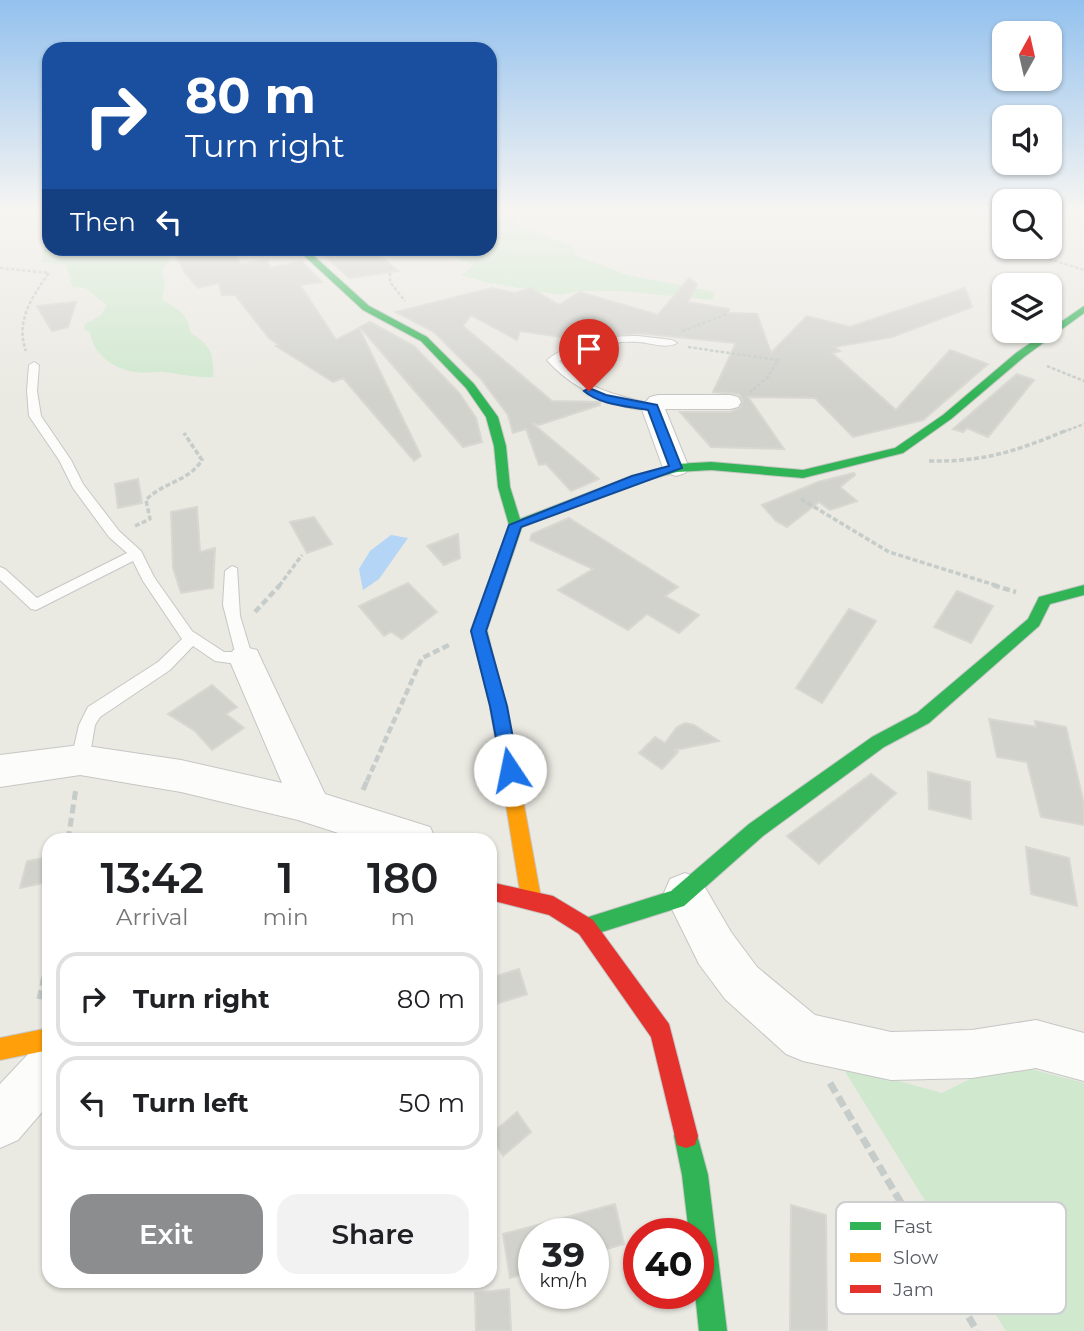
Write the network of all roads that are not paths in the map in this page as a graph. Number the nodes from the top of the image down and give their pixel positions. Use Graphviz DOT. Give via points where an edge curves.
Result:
graph roads {
  1 [pos="325,271"];
  2 [pos="1084,309"];
  3 [pos="671,343"];
  4 [pos="34,365"];
  5 [pos="730,402"];
  6 [pos="653,407"];
  7 [pos="676,468"];
  8 [pos="516,525"];
  9 [pos="136,554"];
  10 [pos="0,572"];
  11 [pos="232,572"];
  12 [pos="1084,590"];
  13 [pos="192,638"];
  14 [pos="245,659"];
  15 [pos="80,760"];
  16 [pos="0,771"];
  17 [pos="312,808"];
  18 [pos="394,833"];
  19 [pos="497,892"];
  20 [pos="685,893"];
  21 [pos="531,898"];
  22 [pos="586,927"];
  23 [pos="42,1040"];
  24 [pos="0,1049"];
  25 [pos="1084,1057"];
  26 [pos="42,1075"];
  27 [pos="0,1122"];
  28 [pos="713,1331"];
  1 -- 8 [label="street" via="366,308 424,339 484,403 500,446 504,487"];
  2 -- 7 [label="street" via="899,451 803,474 711,466"];
  3 -- 6 [label="lane" via="607,338 552,360 603,398"];
  4 -- 9 [label="lane" via="35,416 77,485 114,534"];
  5 -- 6 [label="street" via="658,402"];
  6 -- 7 [label="street"];
  7 -- 8 [label="street"];
  8 -- 21 [label="street" via="479,631 498,706"];
  9 -- 10 [label="lane" via="36,605"];
  9 -- 13 [label="lane" via="163,602"];
  11 -- 14 [label="lane" via="232,624"];
  12 -- 20 [label="street" via="1044,601 1034,622 923,718 878,742 756,830"];
  13 -- 14 [label="lane" via="221,657"];
  13 -- 15 [label="lane" via="164,666 94,712"];
  14 -- 17 [label="street"];
  15 -- 16 [label="street"];
  15 -- 17 [label="street" via="181,776"];
  17 -- 18 [label="street"];
  19 -- 21 [label="street"];
  20 -- 22 [label="street"];
  20 -- 25 [label="street" via="715,948 741,983 803,1037 891,1056 972,1054 1036,1044"];
  21 -- 22 [label="street" via="571,912"];
  22 -- 28 [label="street" via="661,1032 695,1175"];
  23 -- 24 [label="street"];
  26 -- 27 [label="street"];
}
